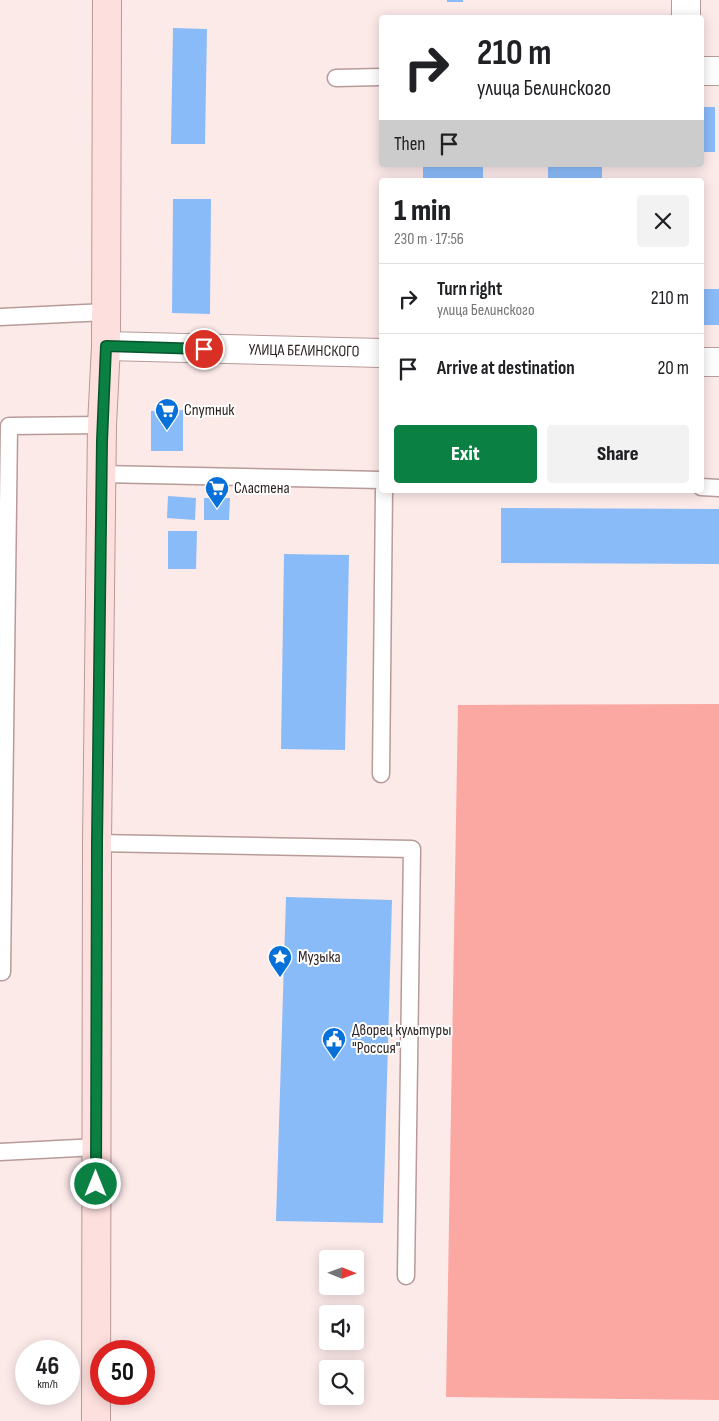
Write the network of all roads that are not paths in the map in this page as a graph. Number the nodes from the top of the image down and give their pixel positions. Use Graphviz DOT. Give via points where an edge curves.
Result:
graph roads {
  1 [pos="107,0"];
  2 [pos="686,0"];
  3 [pos="686,15"];
  4 [pos="704,71"];
  5 [pos="719,72"];
  6 [pos="379,77"];
  7 [pos="336,78"];
  8 [pos="106,312"];
  9 [pos="0,317"];
  10 [pos="106,346"];
  11 [pos="379,354"];
  12 [pos="704,362"];
  13 [pos="719,362"];
  14 [pos="102,425"];
  15 [pos="101,474"];
  16 [pos="379,480"];
  17 [pos="704,488"];
  18 [pos="719,488"];
  19 [pos="384,493"];
  20 [pos="381,774"];
  21 [pos="97,843"];
  22 [pos="2,972"];
  23 [pos="97,1148"];
  24 [pos="0,1152"];
  25 [pos="406,1276"];
  26 [pos="96,1421"];
  1 -- 8 [label="main road"];
  2 -- 3 [label="street"];
  4 -- 5 [label="street"];
  6 -- 7 [label="lane"];
  8 -- 9 [label="lane"];
  8 -- 10 [label="main road"];
  10 -- 11 [label="street, УЛИЦА БЕЛИНСКОГО"];
  10 -- 14 [label="main road"];
  12 -- 13 [label="street"];
  14 -- 15 [label="main road"];
  14 -- 22 [label="lane" via="9,426"];
  15 -- 16 [label="lane"];
  15 -- 21 [label="main road"];
  17 -- 18 [label="lane"];
  19 -- 20 [label="lane"];
  21 -- 23 [label="main road"];
  21 -- 25 [label="lane" via="412,849"];
  23 -- 24 [label="lane"];
  23 -- 26 [label="main road"];
}
